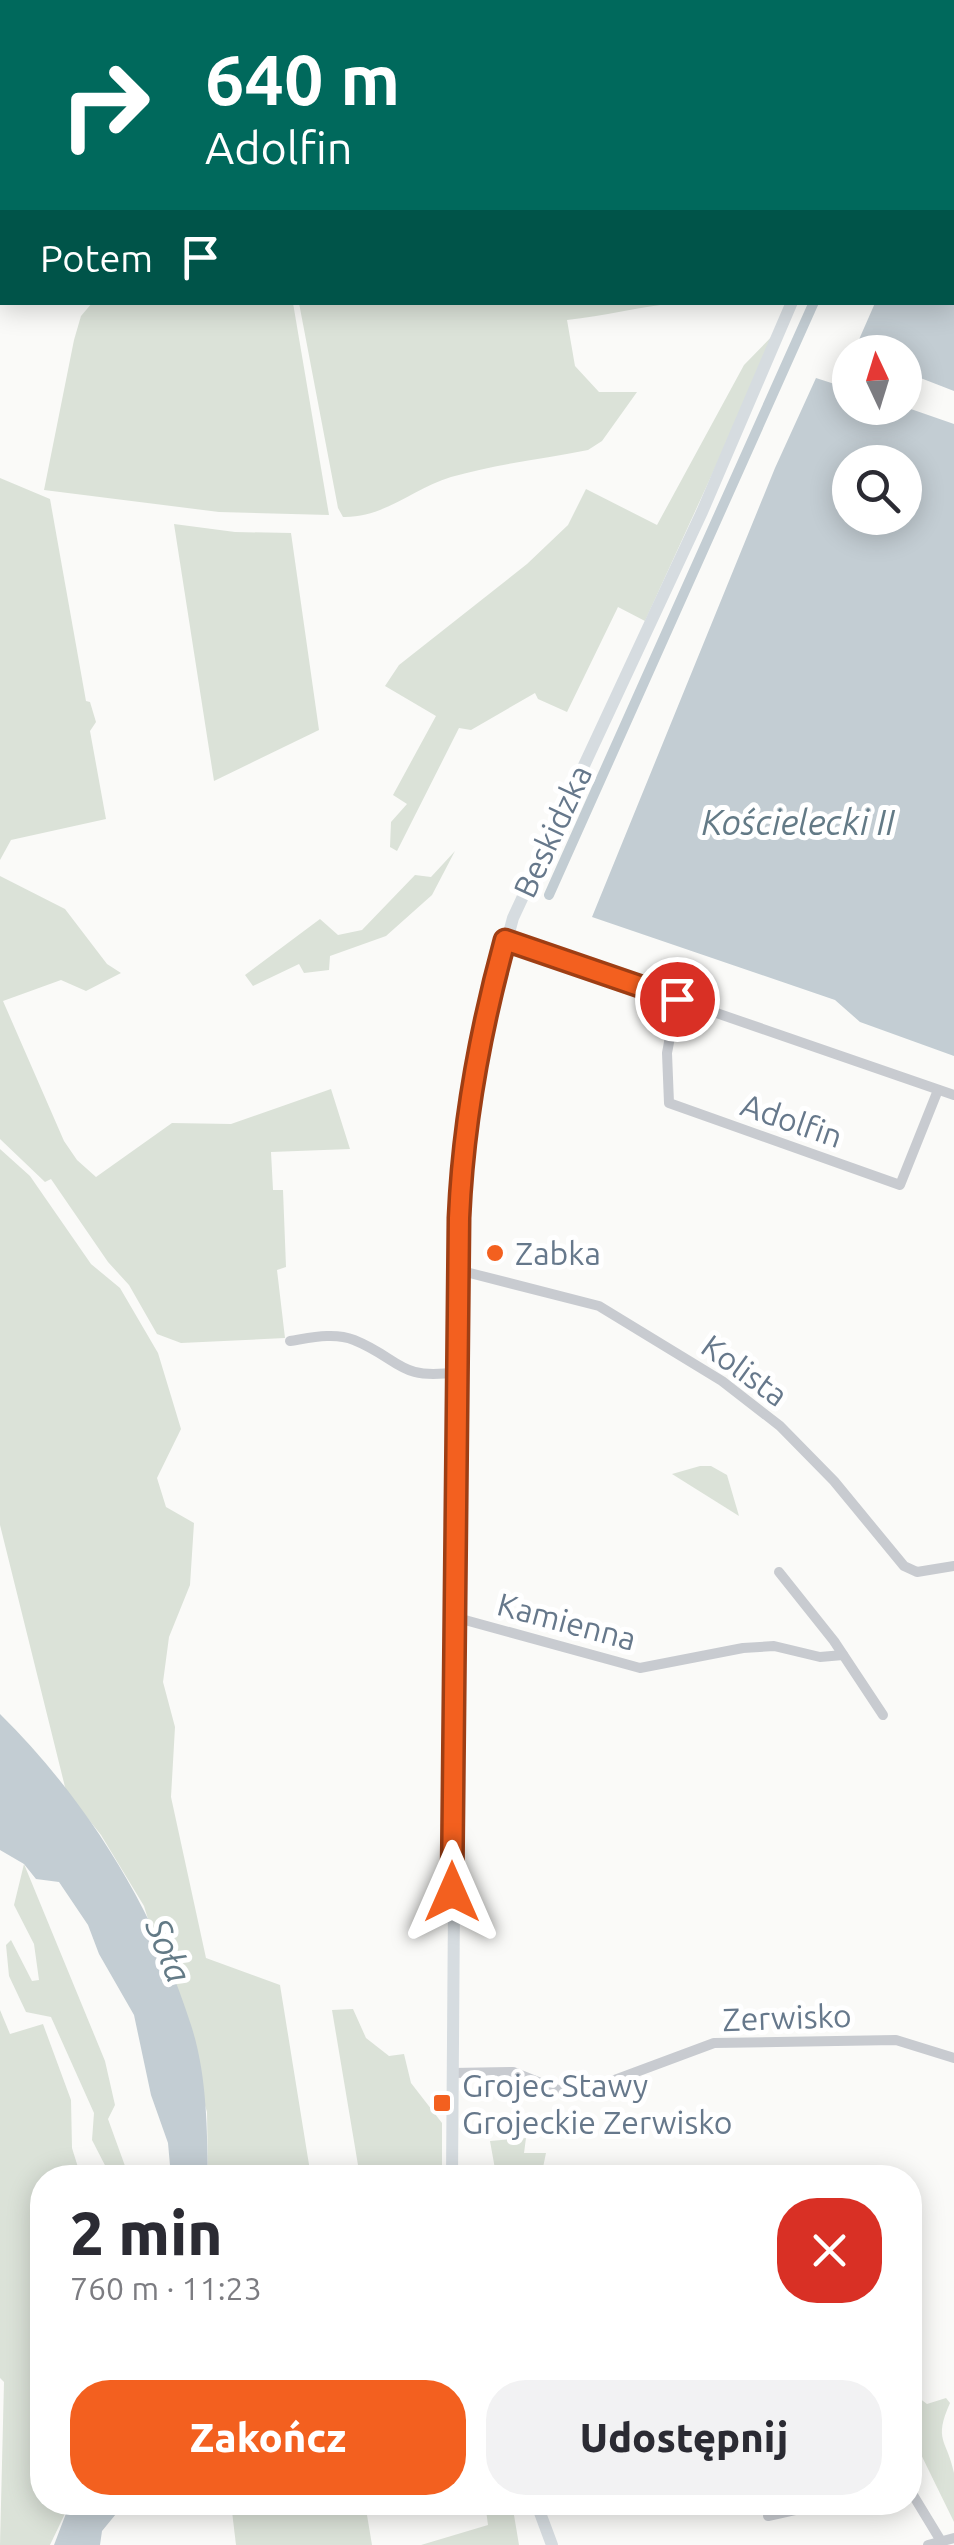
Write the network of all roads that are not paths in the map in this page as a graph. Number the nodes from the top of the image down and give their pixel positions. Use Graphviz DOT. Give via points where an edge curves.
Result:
graph roads {
  1 [pos="791,305"];
  2 [pos="505,940"];
  3 [pos="677,999"];
  4 [pos="938,1090"];
  5 [pos="954,1095"];
  6 [pos="458,1270"];
  7 [pos="290,1341"];
  8 [pos="457,1372"];
  9 [pos="954,1566"];
  10 [pos="778,1572"];
  11 [pos="454,1616"];
  12 [pos="843,1654"];
  13 [pos="883,1716"];
  14 [pos="954,2058"];
  15 [pos="452,2073"];
  16 [pos="452,2165"];
  17 [pos="922,2510"];
  18 [pos="541,2515"];
  19 [pos="773,2515"];
  20 [pos="768,2516"];
  21 [pos="954,2538"];
  22 [pos="941,2542"];
  23 [pos="552,2545"];
  24 [pos="928,2545"];
  1 -- 2 [label="main road, Beskidzka"];
  2 -- 3 [label="street"];
  2 -- 6 [label="main road, Beskidzka" via="466,1135"];
  3 -- 4 [label="street"];
  3 -- 4 [label="street, Adolfin" via="667,1053 669,1103 900,1185"];
  4 -- 5 [label="street"];
  6 -- 8 [label="main road, Beskidzka"];
  6 -- 9 [label="street, Kolista" via="618,1315 780,1426 904,1566 917,1572"];
  7 -- 8 [label="street" via="351,1338 407,1372"];
  8 -- 11 [label="main road, Beskidzka"];
  10 -- 12 [label="street"];
  11 -- 12 [label="street, Kamienna" via="640,1668 743,1648"];
  11 -- 15 [label="main road, Beskidzka"];
  12 -- 13 [label="street"];
  14 -- 15 [label="street, Zerwisko" via="896,2040 714,2043 580,2094 513,2072"];
  15 -- 16 [label="main road, Beskidzka"];
  17 -- 22 [label="street"];
  18 -- 23 [label="main road"];
  19 -- 20 [label="street"];
  21 -- 22 [label="street"];
  22 -- 24 [label="street"];
}
